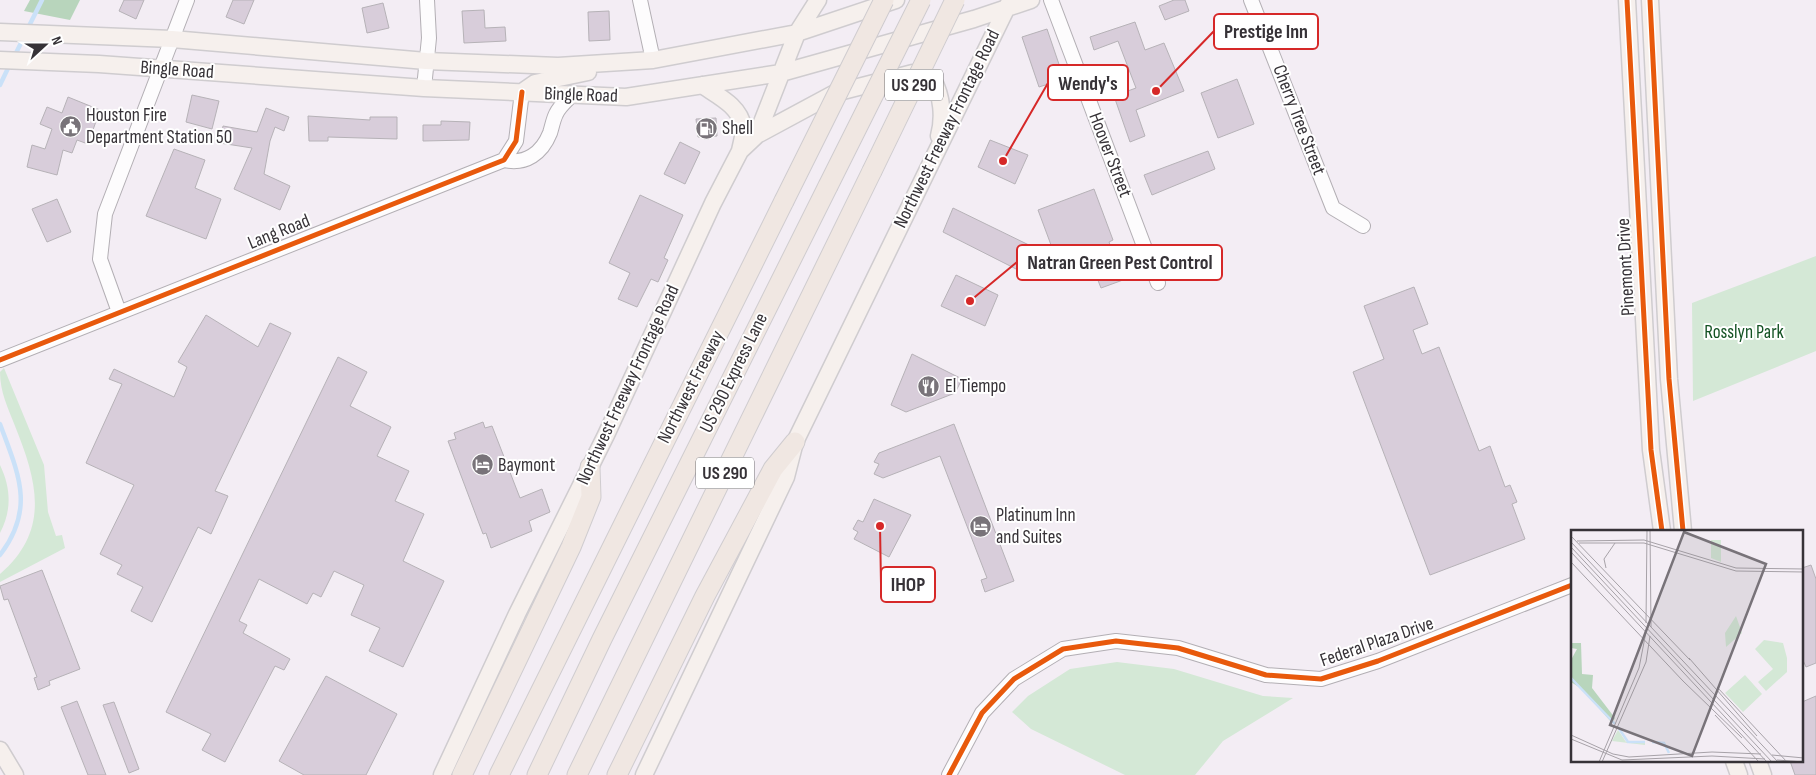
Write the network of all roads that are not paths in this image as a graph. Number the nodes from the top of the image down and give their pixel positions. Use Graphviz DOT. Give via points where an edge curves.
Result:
graph roads {
  1 [pos="187,0"];
  2 [pos="427,0"];
  3 [pos="640,0"];
  4 [pos="818,0"];
  5 [pos="884,0"];
  6 [pos="896,0"];
  7 [pos="921,0"];
  8 [pos="955,0"];
  9 [pos="1031,0"];
  10 [pos="1051,0"];
  11 [pos="1251,0"];
  12 [pos="1627,0"];
  13 [pos="1650,0"];
  14 [pos="1008,4"];
  15 [pos="0,32"];
  16 [pos="797,33"];
  17 [pos="102,36"];
  18 [pos="172,39"];
  19 [pos="0,60"];
  20 [pos="646,60"];
  21 [pos="426,61"];
  22 [pos="99,64"];
  23 [pos="161,69"];
  24 [pos="781,72"];
  25 [pos="702,85"];
  26 [pos="424,88"];
  27 [pos="522,92"];
  28 [pos="571,96"];
  29 [pos="757,135"];
  30 [pos="1634,142"];
  31 [pos="1657,142"];
  32 [pos="740,151"];
  33 [pos="934,156"];
  34 [pos="504,160"];
  35 [pos="1657,171"];
  36 [pos="1636,180"];
  37 [pos="1363,226"];
  38 [pos="1158,283"];
  39 [pos="119,312"];
  40 [pos="0,360"];
  41 [pos="795,442"];
  42 [pos="590,467"];
  43 [pos="1662,530"];
  44 [pos="1683,530"];
  45 [pos="1571,585"];
  46 [pos="0,750"];
  47 [pos="1734,762"];
  48 [pos="1758,762"];
  49 [pos="15,775"];
  50 [pos="442,775"];
  51 [pos="462,775"];
  52 [pos="499,775"];
  53 [pos="537,775"];
  54 [pos="577,775"];
  55 [pos="617,775"];
  56 [pos="644,775"];
  57 [pos="949,775"];
  58 [pos="1739,775"];
  59 [pos="1763,775"];
  1 -- 18 [label="street"];
  2 -- 21 [label="street" via="429,38"];
  3 -- 20 [label="street"];
  4 -- 16 [label="main road, Northwest Freeway Frontage Road"];
  5 -- 52 [label="highway, Northwest Freeway, bridge"];
  6 -- 16 [label="main road, Bingle Road"];
  7 -- 53 [label="highway, US 290 Express Lane, bridge" via="602,638"];
  8 -- 54 [label="highway, US 290, bridge"];
  9 -- 14 [label="main road, Bingle Road"];
  10 -- 38 [label="street, Hoover Street"];
  11 -- 37 [label="street, Cherry Tree Street" via="1333,208"];
  12 -- 30 [label="main road, Pinemont Drive"];
  13 -- 31 [label="main road, Pinemont Drive"];
  14 -- 24 [label="main road, Bingle Road"];
  14 -- 33 [label="main road, Northwest Freeway Frontage Road"];
  15 -- 17 [label="main road, Bingle Road"];
  16 -- 20 [label="main road, Bingle Road"];
  16 -- 24 [label="main road, Northwest Freeway Frontage Road"];
  17 -- 18 [label="main road, Bingle Road"];
  17 -- 22 [label="main road"];
  18 -- 21 [label="main road, Bingle Road"];
  18 -- 23 [label="street"];
  19 -- 22 [label="main road, Bingle Road"];
  20 -- 21 [label="main road, Bingle Road" via="558,66"];
  20 -- 27 [label="main road" via="535,83"];
  21 -- 26 [label="street"];
  22 -- 23 [label="main road, Bingle Road"];
  23 -- 26 [label="main road, Bingle Road"];
  23 -- 39 [label="street" via="105,214 100,259"];
  24 -- 25 [label="main road, Bingle Road"];
  24 -- 29 [label="main road, Northwest Freeway Frontage Road"];
  25 -- 28 [label="main road, Bingle Road" via="626,97"];
  25 -- 32 [label="main road" via="733,107 738,115 744,128"];
  26 -- 27 [label="main road, Bingle Road"];
  27 -- 28 [label="main road, Bingle Road"];
  27 -- 34 [label="street" via="516,141"];
  28 -- 34 [label="street, Lang Road" via="556,114 542,148 516,163"];
  29 -- 32 [label="main road, Northwest Freeway Frontage Road"];
  29 -- 33 [label="main road" via="835,93 913,73 932,80 939,90 941,128"];
  30 -- 31 [label="main road"];
  30 -- 36 [label="main road, Pinemont Drive"];
  31 -- 35 [label="main road, Pinemont Drive"];
  32 -- 42 [label="main road, Northwest Freeway Frontage Road"];
  33 -- 41 [label="main road, Northwest Freeway Frontage Road"];
  34 -- 39 [label="street, Lang Road"];
  35 -- 36 [label="main road"];
  35 -- 44 [label="main road, Pinemont Drive" via="1668,379"];
  36 -- 43 [label="main road, Pinemont Drive" via="1652,450"];
  39 -- 40 [label="street, Lang Road"];
  41 -- 55 [label="highway" via="773,469 732,545"];
  41 -- 56 [label="main road, Northwest Freeway Frontage Road" via="786,478"];
  42 -- 50 [label="main road, Northwest Freeway Frontage Road"];
  42 -- 51 [label="highway" via="591,497 571,547"];
  45 -- 57 [label="street, Federal Plaza Drive" via="1378,661 1321,679 1266,675 1178,648 1116,641 1063,649 1014,679 982,713"];
  46 -- 49 [label="main road"];
  47 -- 58 [label="main road"];
  48 -- 59 [label="main road"];
}
